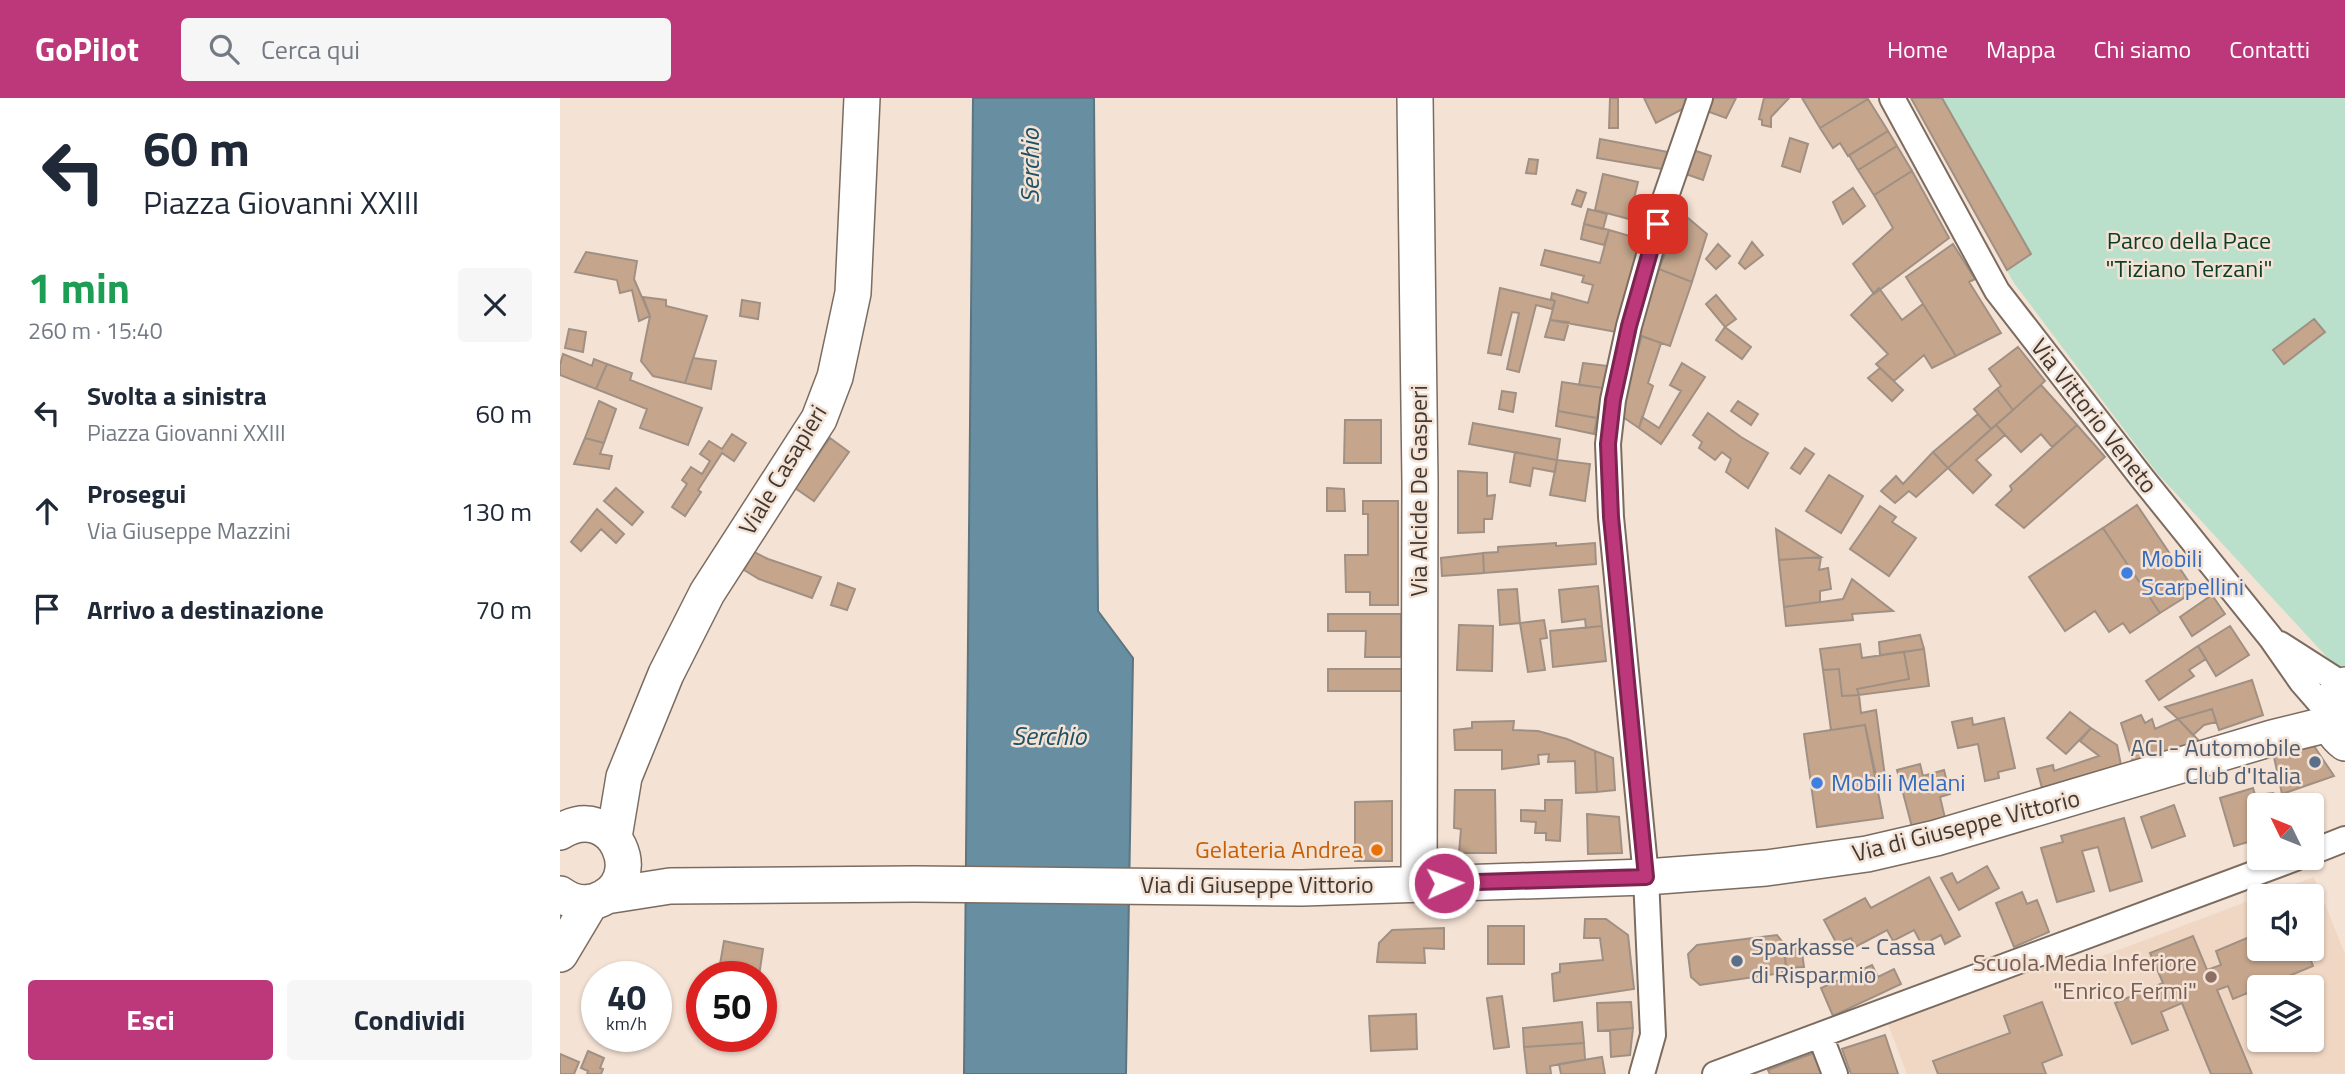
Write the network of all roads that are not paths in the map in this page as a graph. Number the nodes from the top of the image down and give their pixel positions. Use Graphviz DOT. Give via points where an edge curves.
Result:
graph roads {
  1 [pos="862,98"];
  2 [pos="1415,98"];
  3 [pos="1700,98"];
  4 [pos="1892,98"];
  5 [pos="2340,721"];
  6 [pos="624,777"];
  7 [pos="570,828"];
  8 [pos="2345,839"];
  9 [pos="2324,847"];
  10 [pos="619,848"];
  11 [pos="2264,870"];
  12 [pos="1646,877"];
  13 [pos="1419,884"];
  14 [pos="670,886"];
  15 [pos="586,897"];
  16 [pos="560,954"];
  17 [pos="1820,1035"];
  18 [pos="1642,1074"];
  19 [pos="1715,1074"];
  20 [pos="1835,1074"];
  1 -- 6 [label="main road, Viale Casapieri" via="853,293 835,377 819,419 690,625"];
  2 -- 13 [label="main road, Via Alcide De Gasperi"];
  3 -- 12 [label="street" via="1629,326 1608,444"];
  4 -- 5 [label="street, Via Vittorio Veneto" via="1997,290 2301,681"];
  5 -- 12 [label="main road, Via di Giuseppe Vittorio" via="1905,846 1776,867"];
  6 -- 7 [label="main road" via="592,814"];
  6 -- 10 [label="main road"];
  7 -- 10 [label="main road" via="598,826"];
  8 -- 9 [label="street"];
  10 -- 14 [label="main road" via="643,874"];
  10 -- 15 [label="main road" via="624,867 618,884"];
  11 -- 17 [label="street"];
  12 -- 13 [label="main road, Via di Giuseppe Vittorio"];
  12 -- 18 [label="street" via="1653,1035"];
  13 -- 14 [label="main road, Via di Giuseppe Vittorio" via="1302,888"];
  14 -- 15 [label="main road, Via di Giuseppe Vittorio"];
  15 -- 16 [label="main road"];
  17 -- 19 [label="street"];
  17 -- 20 [label="street"];
}
